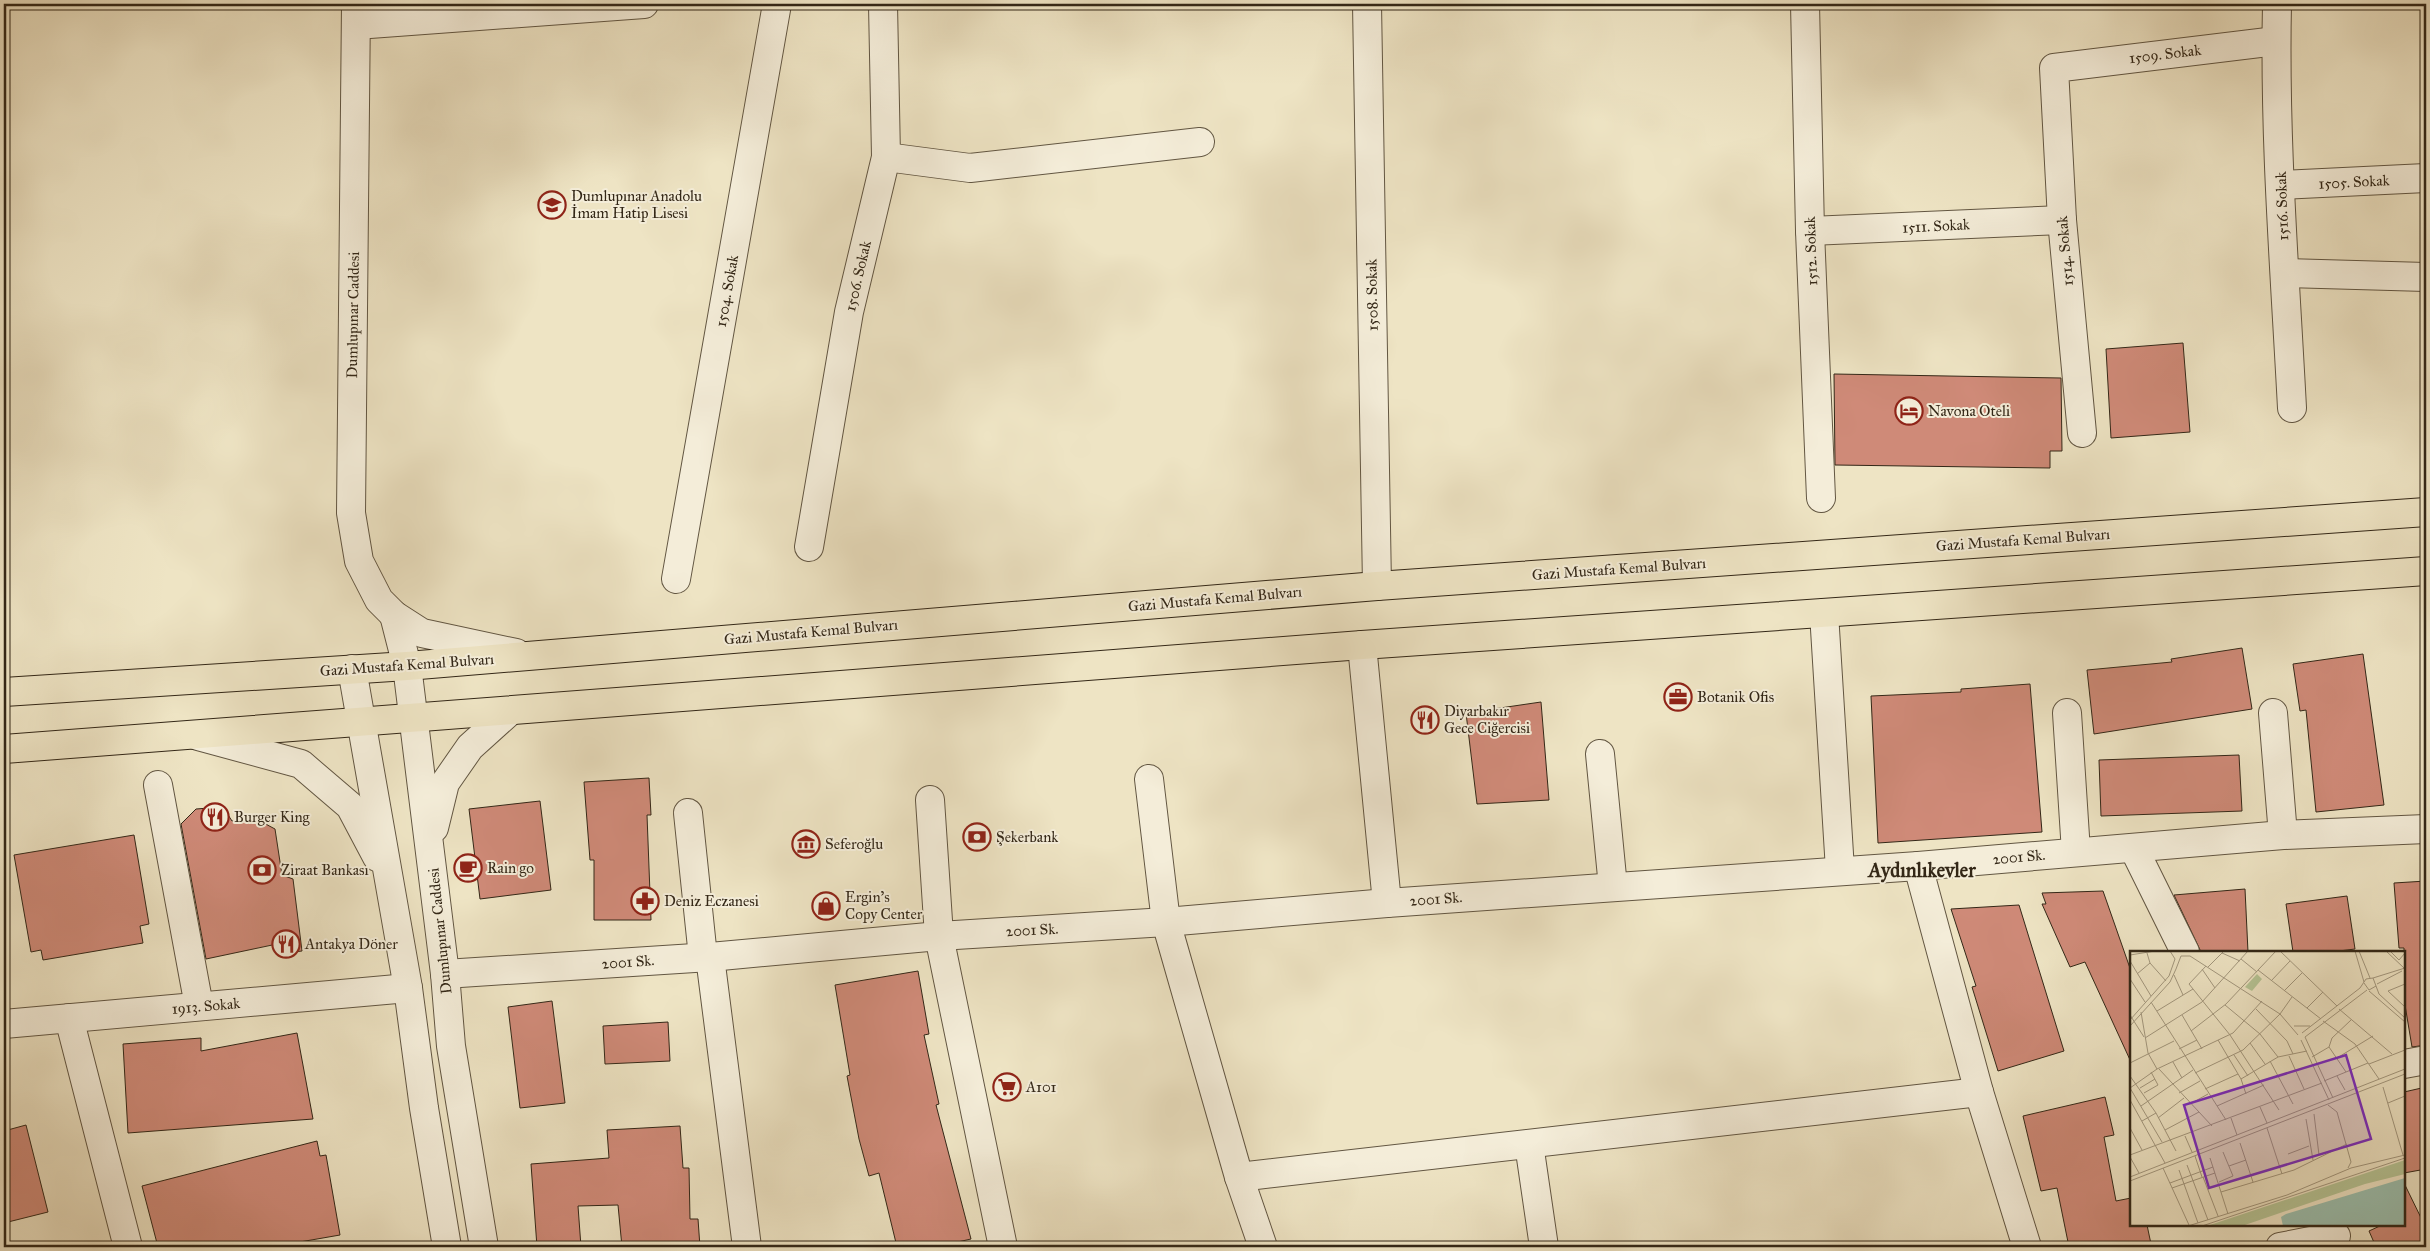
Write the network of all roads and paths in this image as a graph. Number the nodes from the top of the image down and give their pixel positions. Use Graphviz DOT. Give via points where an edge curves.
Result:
graph roads {
  1 [pos="644,4"];
  2 [pos="777,4"];
  3 [pos="883,4"];
  4 [pos="1367,4"];
  5 [pos="1805,4"];
  6 [pos="2277,4"];
  7 [pos="356,14"];
  8 [pos="2276,41"];
  9 [pos="2054,68"];
  10 [pos="1200,142"];
  11 [pos="886,156"];
  12 [pos="2426,178"];
  13 [pos="2281,185"];
  14 [pos="2062,220"];
  15 [pos="1810,231"];
  16 [pos="2285,273"];
  17 [pos="2426,277"];
  18 [pos="2292,408"];
  19 [pos="2082,433"];
  20 [pos="1820,498"];
  21 [pos="2426,512"];
  22 [pos="809,547"];
  23 [pos="2426,571"];
  24 [pos="676,579"];
  25 [pos="1378,586"];
  26 [pos="1824,613"];
  27 [pos="394,615"];
  28 [pos="1362,644"];
  29 [pos="530,656"];
  30 [pos="408,666"];
  31 [pos="352,669"];
  32 [pos="4,692"];
  33 [pos="510,711"];
  34 [pos="2067,713"];
  35 [pos="2273,713"];
  36 [pos="414,719"];
  37 [pos="361,723"];
  38 [pos="189,733"];
  39 [pos="4,748"];
  40 [pos="1600,754"];
  41 [pos="1149,780"];
  42 [pos="158,785"];
  43 [pos="930,800"];
  44 [pos="688,813"];
  45 [pos="2426,829"];
  46 [pos="2283,836"];
  47 [pos="430,844"];
  48 [pos="2134,849"];
  49 [pos="2076,852"];
  50 [pos="1918,866"];
  51 [pos="1840,870"];
  52 [pos="388,877"];
  53 [pos="1613,888"];
  54 [pos="1387,903"];
  55 [pos="1166,922"];
  56 [pos="939,936"];
  57 [pos="2185,951"];
  58 [pos="707,957"];
  59 [pos="446,974"];
  60 [pos="408,988"];
  61 [pos="199,1006"];
  62 [pos="69,1018"];
  63 [pos="4,1024"];
  64 [pos="2426,1060"];
  65 [pos="2405,1064"];
  66 [pos="1979,1092"];
  67 [pos="1529,1144"];
  68 [pos="1239,1178"];
  69 [pos="2336,1236"];
  70 [pos="128,1247"];
  71 [pos="447,1247"];
  72 [pos="484,1247"];
  73 [pos="747,1247"];
  74 [pos="1003,1247"];
  75 [pos="1263,1247"];
  76 [pos="1544,1247"];
  77 [pos="2027,1247"];
  78 [pos="2280,1247"];
  1 -- 7 [label="street"];
  2 -- 24 [label="street, 1504. Sokak"];
  3 -- 11 [label="street, 1506. Sokak"];
  4 -- 25 [label="street, 1508. Sokak"];
  5 -- 15 [label="street, 1512. Sokak"];
  6 -- 8 [label="street, 1516. Sokak"];
  7 -- 27 [label="street, Dumlupınar Caddesi" via="351,513 359,561 379,600"];
  8 -- 9 [label="street, 1509. Sokak"];
  8 -- 13 [label="street, 1516. Sokak"];
  9 -- 14 [label="street, 1514. Sokak"];
  10 -- 11 [label="street" via="970,168"];
  11 -- 22 [label="street, 1506. Sokak" via="849,312"];
  12 -- 13 [label="street, 1505. Sokak"];
  13 -- 16 [label="street, 1516. Sokak"];
  14 -- 15 [label="street, 1511. Sokak"];
  14 -- 19 [label="street, 1514. Sokak"];
  15 -- 20 [label="street, 1512. Sokak"];
  16 -- 17 [label="street"];
  16 -- 18 [label="street, 1516. Sokak"];
  21 -- 25 [label="highway, Gazi Mustafa Kemal Bulvarı"];
  23 -- 26 [label="highway"];
  25 -- 29 [label="highway, Gazi Mustafa Kemal Bulvarı"];
  26 -- 28 [label="highway"];
  26 -- 51 [label="street"];
  27 -- 29 [label="street, Dumlupınar Caddesi" via="422,633"];
  27 -- 30 [label="street, Dumlupınar Caddesi"];
  28 -- 33 [label="highway"];
  28 -- 54 [label="street"];
  29 -- 30 [label="highway, Gazi Mustafa Kemal Bulvarı"];
  30 -- 31 [label="highway, Gazi Mustafa Kemal Bulvarı"];
  30 -- 36 [label="street, Dumlupınar Caddesi"];
  31 -- 32 [label="highway, Gazi Mustafa Kemal Bulvarı"];
  31 -- 37 [label="street"];
  33 -- 36 [label="highway"];
  33 -- 47 [label="street" via="470,747 445,783"];
  34 -- 49 [label="street"];
  35 -- 46 [label="street"];
  36 -- 37 [label="highway"];
  36 -- 47 [label="street, Dumlupınar Caddesi"];
  37 -- 38 [label="highway"];
  37 -- 52 [label="street"];
  38 -- 39 [label="highway"];
  38 -- 52 [label="street" via="301,764 350,806"];
  40 -- 53 [label="street"];
  41 -- 55 [label="street"];
  42 -- 61 [label="street"];
  43 -- 56 [label="street"];
  44 -- 58 [label="street"];
  45 -- 46 [label="street, 2001 Sk."];
  46 -- 48 [label="street, 2001 Sk."];
  47 -- 59 [label="street, Dumlupınar Caddesi"];
  48 -- 49 [label="street, 2001 Sk."];
  48 -- 57 [label="street"];
  49 -- 50 [label="street, 2001 Sk."];
  50 -- 51 [label="street, 2001 Sk."];
  50 -- 66 [label="street"];
  51 -- 53 [label="street, 2001 Sk."];
  52 -- 60 [label="street"];
  53 -- 54 [label="street, 2001 Sk."];
  54 -- 55 [label="street, 2001 Sk."];
  55 -- 56 [label="street, 2001 Sk."];
  55 -- 68 [label="street"];
  56 -- 58 [label="street, 2001 Sk."];
  56 -- 74 [label="street"];
  58 -- 59 [label="street, 2001 Sk."];
  58 -- 73 [label="street"];
  59 -- 72 [label="street, Dumlupınar Caddesi" via="451,1046"];
  60 -- 61 [label="street, 1913. Sokak"];
  60 -- 71 [label="street"];
  61 -- 62 [label="street, 1913. Sokak"];
  62 -- 63 [label="street, 1913. Sokak"];
  62 -- 70 [label="street"];
  64 -- 65 [label="street"];
  66 -- 67 [label="street"];
  66 -- 77 [label="street"];
  67 -- 68 [label="street"];
  67 -- 76 [label="street"];
  68 -- 75 [label="street"];
  69 -- 78 [label="street"];
}
